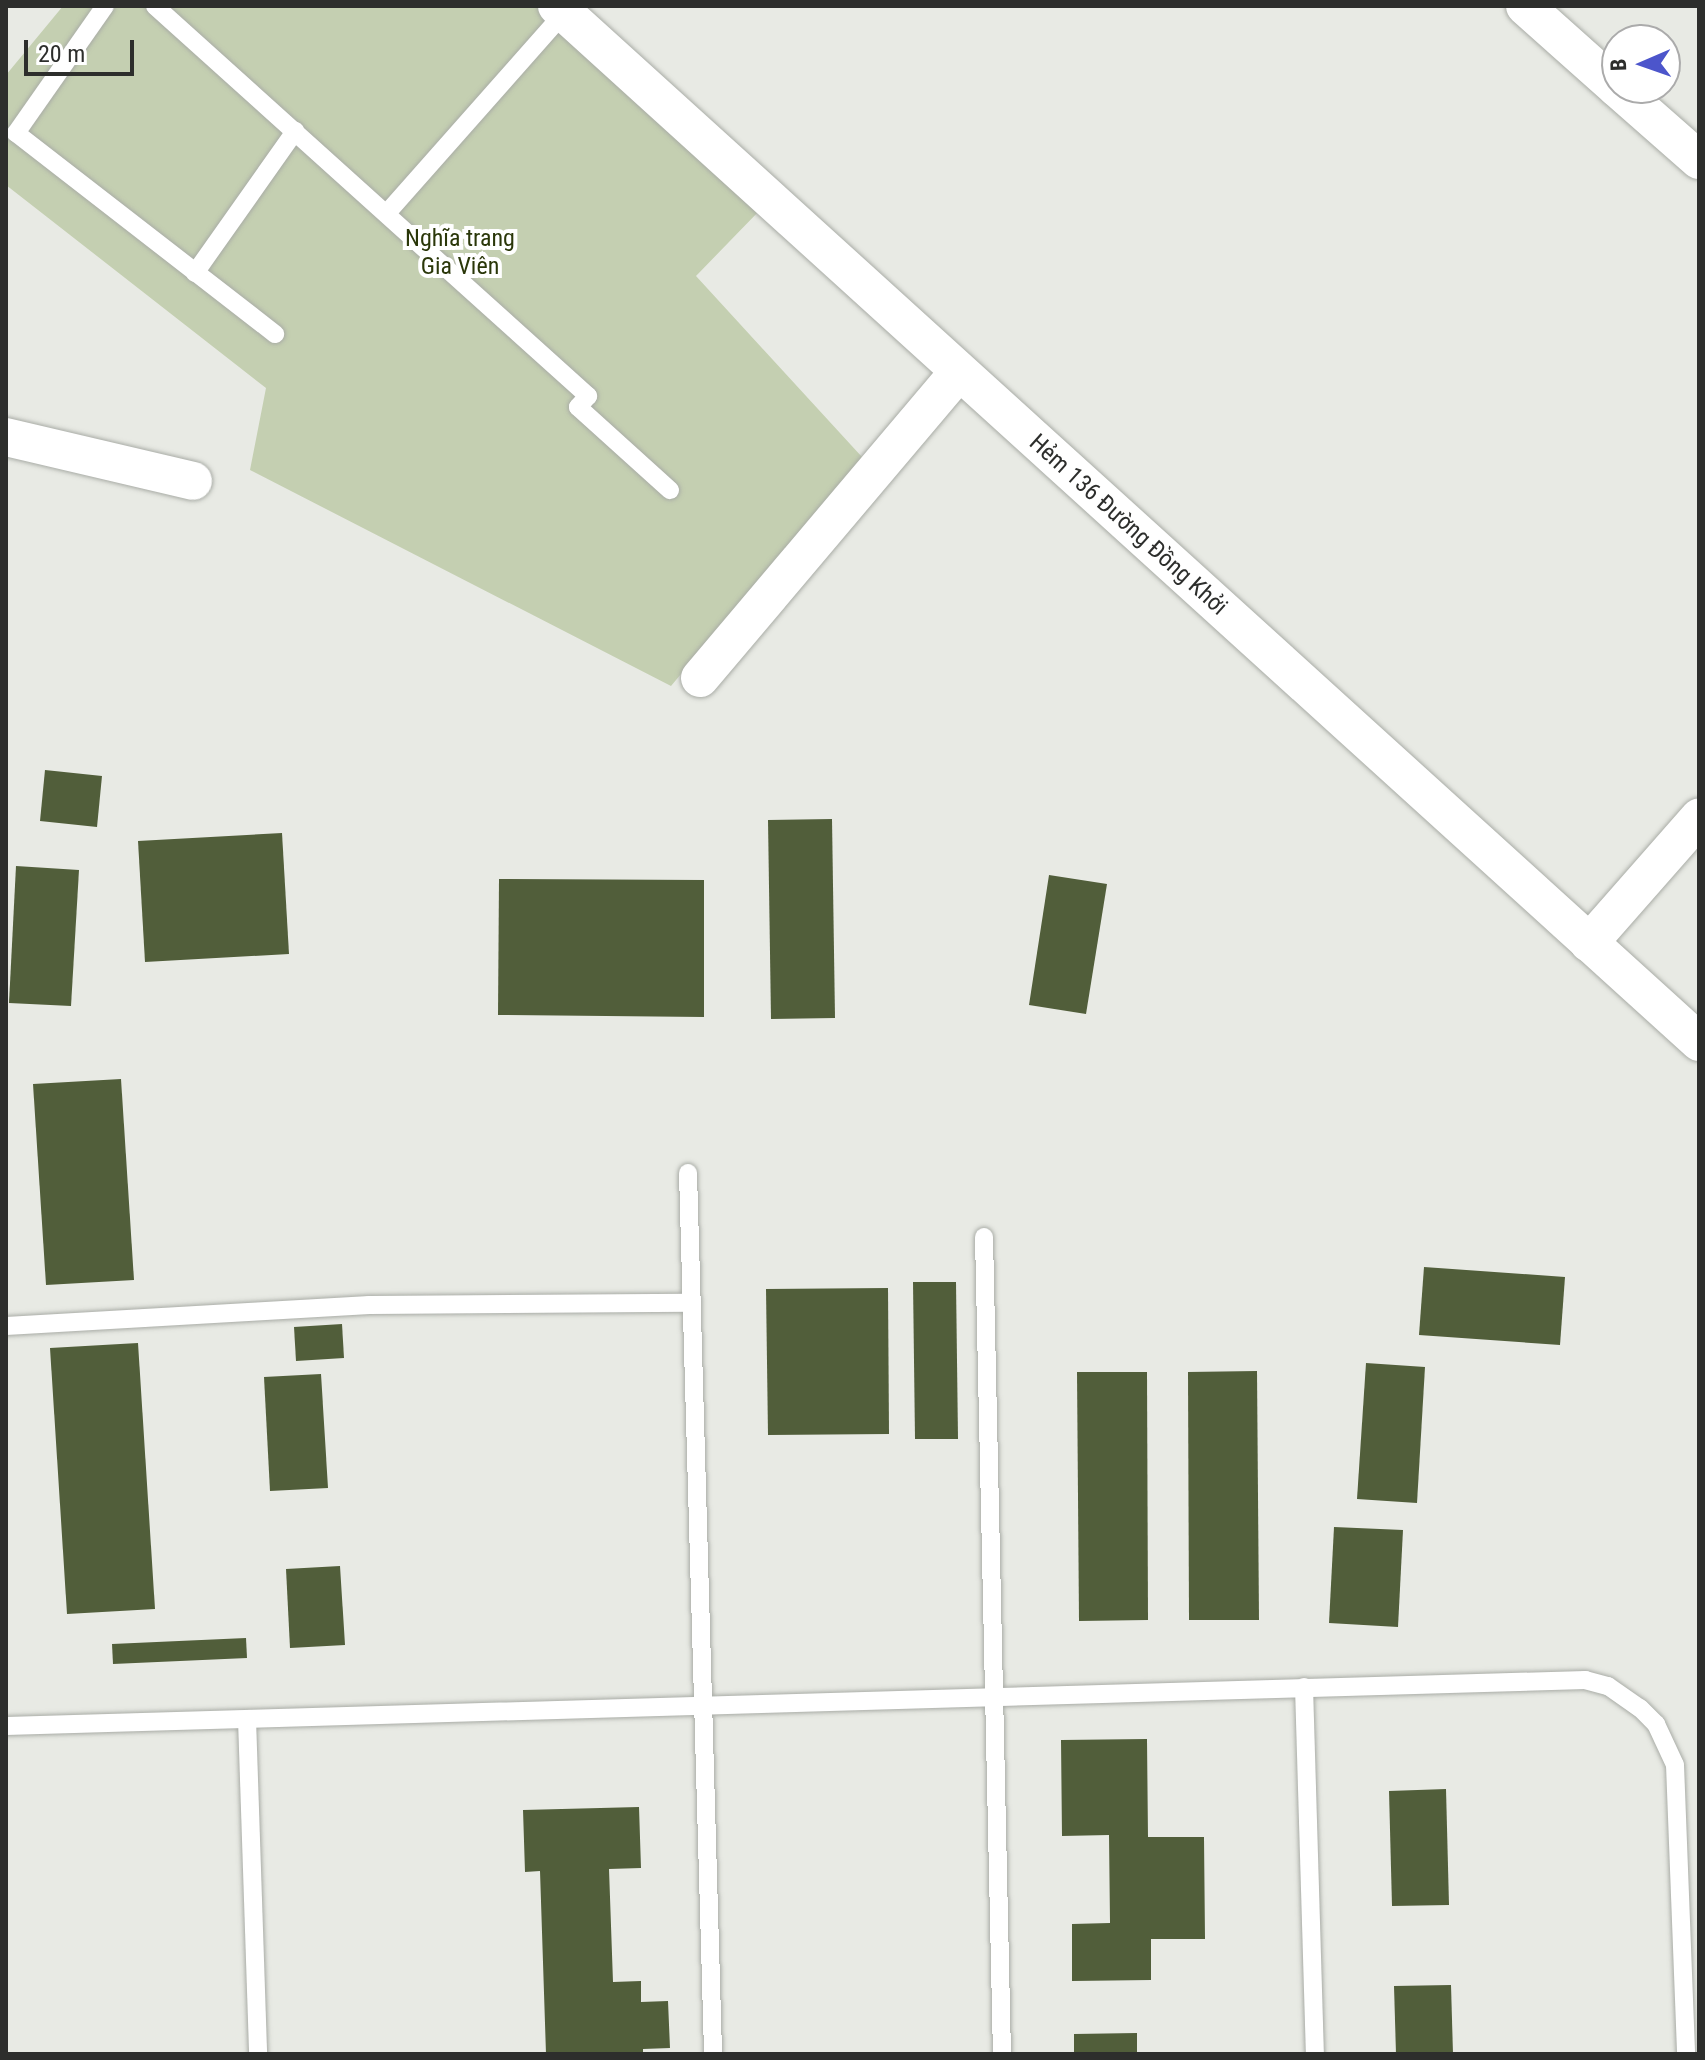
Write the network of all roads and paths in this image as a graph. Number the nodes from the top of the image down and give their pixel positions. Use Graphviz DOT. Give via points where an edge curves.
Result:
graph roads {
  1 [pos="105,6"];
  2 [pos="155,6"];
  3 [pos="1525,6"];
  4 [pos="564,8"];
  5 [pos="1601,74"];
  6 [pos="1635,104"];
  7 [pos="295,131"];
  8 [pos="1699,160"];
  9 [pos="387,213"];
  10 [pos="195,273"];
  11 [pos="275,334"];
  12 [pos="959,372"];
  13 [pos="6,437"];
  14 [pos="193,481"];
  15 [pos="670,490"];
  16 [pos="700,678"];
  17 [pos="1699,818"];
  18 [pos="1589,943"];
  19 [pos="1699,1042"];
  20 [pos="688,1173"];
  21 [pos="984,1237"];
  22 [pos="692,1303"];
  23 [pos="6,1326"];
  24 [pos="1304,1687"];
  25 [pos="994,1696"];
  26 [pos="703,1705"];
  27 [pos="247,1719"];
  28 [pos="6,1726"];
  29 [pos="258,2054"];
  30 [pos="713,2054"];
  31 [pos="1002,2054"];
  32 [pos="1315,2054"];
  33 [pos="1686,2054"];
  1 -- 10 [label="lane" via="16,133"];
  2 -- 7 [label="lane"];
  3 -- 5 [label="street"];
  4 -- 9 [label="lane"];
  4 -- 12 [label="street, Hẻm 136 Đường Đồng Khởi"];
  6 -- 8 [label="street"];
  7 -- 9 [label="lane"];
  7 -- 10 [label="lane"];
  9 -- 15 [label="lane" via="588,396 578,407"];
  10 -- 11 [label="lane"];
  12 -- 16 [label="street"];
  12 -- 18 [label="street, Hẻm 136 Đường Đồng Khởi"];
  13 -- 14 [label="street"];
  17 -- 18 [label="street"];
  18 -- 19 [label="street, Hẻm 136 Đường Đồng Khởi"];
  20 -- 22 [label="lane"];
  21 -- 25 [label="lane"];
  22 -- 23 [label="lane" via="398,1304"];
  22 -- 26 [label="lane"];
  24 -- 25 [label="lane"];
  24 -- 32 [label="lane"];
  24 -- 33 [label="lane" via="1585,1680 1608,1686 1640,1708 1667,1744 1679,1795"];
  25 -- 26 [label="lane"];
  25 -- 31 [label="lane"];
  26 -- 27 [label="lane"];
  26 -- 30 [label="lane"];
  27 -- 28 [label="lane"];
  27 -- 29 [label="lane"];
}
